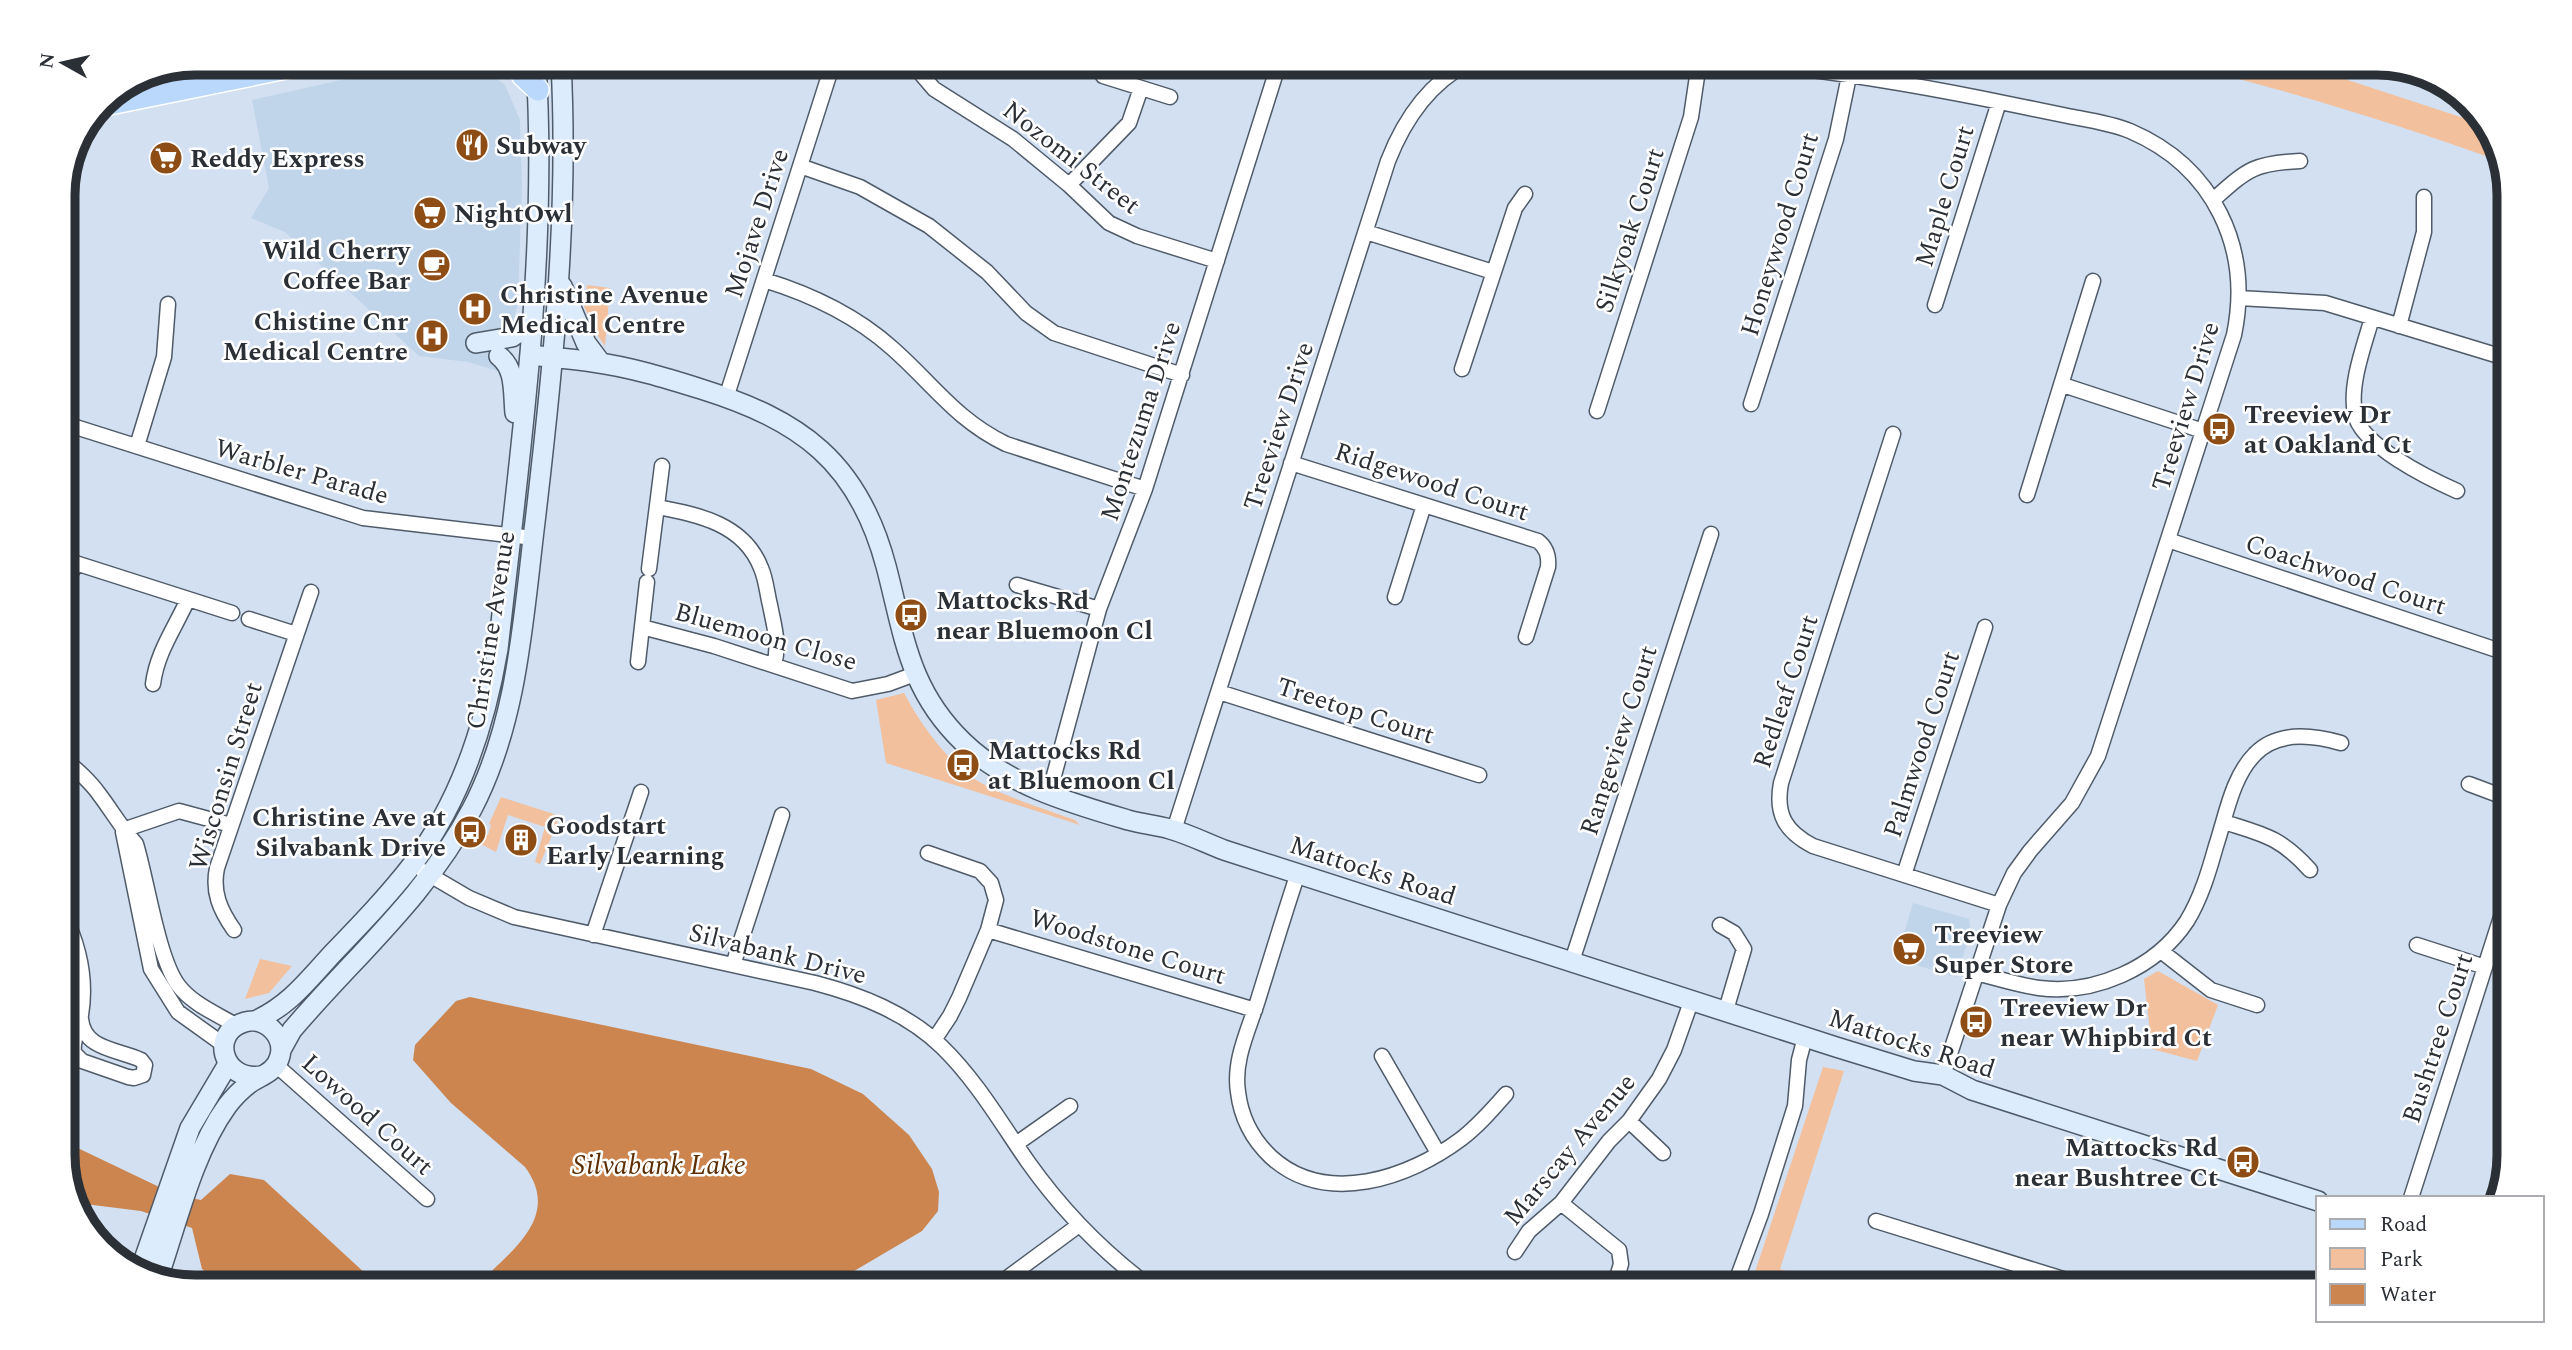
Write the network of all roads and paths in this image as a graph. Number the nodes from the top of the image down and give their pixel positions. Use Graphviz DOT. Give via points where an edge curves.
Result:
graph roads {
  1 [pos="252,75"];
  2 [pos="522,75"];
  3 [pos="537,75"];
  4 [pos="561,75"];
  5 [pos="829,75"];
  6 [pos="922,75"];
  7 [pos="1275,75"];
  8 [pos="1451,75"];
  9 [pos="1697,75"];
  10 [pos="1841,75"];
  11 [pos="1103,76"];
  12 [pos="1849,76"];
  13 [pos="1141,88"];
  14 [pos="538,90"];
  15 [pos="1170,97"];
  16 [pos="120,102"];
  17 [pos="1999,102"];
  18 [pos="2300,161"];
  19 [pos="800,166"];
  20 [pos="1069,185"];
  21 [pos="1525,194"];
  22 [pos="2424,197"];
  23 [pos="2213,200"];
  24 [pos="1366,232"];
  25 [pos="1217,261"];
  26 [pos="1493,272"];
  27 [pos="764,280"];
  28 [pos="2093,281"];
  29 [pos="560,282"];
  30 [pos="2239,298"];
  31 [pos="168,304"];
  32 [pos="1935,305"];
  33 [pos="2372,318"];
  34 [pos="533,322"];
  35 [pos="2399,326"];
  36 [pos="476,343"];
  37 [pos="530,355"];
  38 [pos="2496,355"];
  39 [pos="499,356"];
  40 [pos="554,358"];
  41 [pos="601,363"];
  42 [pos="1462,369"];
  43 [pos="1182,375"];
  44 [pos="2063,385"];
  45 [pos="726,398"];
  46 [pos="1751,404"];
  47 [pos="1597,411"];
  48 [pos="76,427"];
  49 [pos="2203,430"];
  50 [pos="1893,434"];
  51 [pos="137,446"];
  52 [pos="519,460"];
  53 [pos="1292,463"];
  54 [pos="662,466"];
  55 [pos="1145,489"];
  56 [pos="2457,491"];
  57 [pos="2027,495"];
  58 [pos="1424,505"];
  59 [pos="658,507"];
  60 [pos="1711,534"];
  61 [pos="512,536"];
  62 [pos="533,538"];
  63 [pos="2168,540"];
  64 [pos="76,563"];
  65 [pos="1017,585"];
  66 [pos="310,592"];
  67 [pos="1395,597"];
  68 [pos="188,599"];
  69 [pos="1099,609"];
  70 [pos="232,613"];
  71 [pos="249,619"];
  72 [pos="642,627"];
  73 [pos="1985,627"];
  74 [pos="296,634"];
  75 [pos="1527,638"];
  76 [pos="2496,650"];
  77 [pos="497,658"];
  78 [pos="517,661"];
  79 [pos="638,663"];
  80 [pos="774,665"];
  81 [pos="915,674"];
  82 [pos="153,684"];
  83 [pos="1219,692"];
  84 [pos="2340,743"];
  85 [pos="76,769"];
  86 [pos="1479,775"];
  87 [pos="2469,784"];
  88 [pos="641,792"];
  89 [pos="1049,794"];
  90 [pos="2497,794"];
  91 [pos="782,815"];
  92 [pos="2224,822"];
  93 [pos="231,825"];
  94 [pos="123,830"];
  95 [pos="1174,830"];
  96 [pos="928,853"];
  97 [pos="412,864"];
  98 [pos="2310,870"];
  99 [pos="1298,873"];
  100 [pos="1904,875"];
  101 [pos="430,876"];
  102 [pos="1999,905"];
  103 [pos="1720,925"];
  104 [pos="234,930"];
  105 [pos="988,930"];
  106 [pos="2497,930"];
  107 [pos="593,935"];
  108 [pos="76,942"];
  109 [pos="2417,946"];
  110 [pos="2161,951"];
  111 [pos="1572,961"];
  112 [pos="733,965"];
  113 [pos="2485,967"];
  114 [pos="1976,973"];
  115 [pos="1692,999"];
  116 [pos="2257,1005"];
  117 [pos="1255,1010"];
  118 [pos="1726,1010"];
  119 [pos="80,1021"];
  120 [pos="246,1023"];
  121 [pos="76,1037"];
  122 [pos="1805,1037"];
  123 [pos="934,1040"];
  124 [pos="226,1054"];
  125 [pos="76,1056"];
  126 [pos="1382,1056"];
  127 [pos="273,1064"];
  128 [pos="1943,1075"];
  129 [pos="1506,1094"];
  130 [pos="1070,1105"];
  131 [pos="1629,1121"];
  132 [pos="1016,1144"];
  133 [pos="1438,1153"];
  134 [pos="1663,1153"];
  135 [pos="179,1186"];
  136 [pos="2412,1196"];
  137 [pos="427,1199"];
  138 [pos="2316,1200"];
  139 [pos="1561,1203"];
  140 [pos="1877,1221"];
  141 [pos="1079,1225"];
  142 [pos="1515,1252"];
  143 [pos="143,1262"];
  144 [pos="161,1269"];
  145 [pos="1011,1275"];
  146 [pos="1135,1275"];
  147 [pos="1618,1275"];
  148 [pos="1738,1275"];
  149 [pos="2050,1275"];
  1 -- 16 [label="main road"];
  2 -- 14 [label="main road"];
  3 -- 14 [label="main road, Christine Avenue"];
  4 -- 29 [label="main road, Christine Avenue"];
  5 -- 19 [label="street, Mojave Drive"];
  6 -- 20 [label="street, Nozomi Street" via="934,89 1013,139"];
  7 -- 25 [label="street, Montezuma Drive"];
  8 -- 24 [label="street, Treeview Drive" via="1414,109 1400,132"];
  9 -- 47 [label="street, Silkyoak Court" via="1688,129"];
  10 -- 12 [label="street, Treeview Drive"];
  11 -- 13 [label="street"];
  12 -- 17 [label="street, Treeview Drive"];
  12 -- 46 [label="street, Honeywood Court" via="1836,139"];
  13 -- 15 [label="street"];
  13 -- 20 [label="street" via="1129,123"];
  14 -- 34 [label="main road, Christine Avenue" via="540,203"];
  17 -- 23 [label="street, Treeview Drive" via="2098,121 2144,138 2188,169"];
  17 -- 32 [label="street, Maple Court"];
  18 -- 23 [label="street" via="2259,165"];
  19 -- 27 [label="street, Mojave Drive"];
  19 -- 43 [label="street" via="860,187 929,226 1054,333"];
  20 -- 25 [label="street, Nozomi Street" via="1096,213 1121,230"];
  21 -- 26 [label="street" via="1515,208"];
  22 -- 35 [label="street" via="2423,240"];
  23 -- 30 [label="street, Treeview Drive" via="2235,251"];
  24 -- 26 [label="street"];
  24 -- 53 [label="street, Treeview Drive"];
  25 -- 43 [label="street, Montezuma Drive"];
  26 -- 42 [label="street"];
  27 -- 45 [label="street, Mojave Drive"];
  27 -- 55 [label="street" via="836,309 874,333 957,413 989,436"];
  28 -- 44 [label="street"];
  29 -- 40 [label="main road, Christine Avenue"];
  29 -- 41 [label="main road" via="586,343"];
  30 -- 33 [label="street" via="2312,300"];
  30 -- 49 [label="street, Treeview Drive" via="2234,335"];
  31 -- 51 [label="street" via="164,356"];
  33 -- 35 [label="street"];
  33 -- 56 [label="street" via="2354,404 2360,428 2423,475"];
  34 -- 36 [label="main road" via="512,337"];
  34 -- 37 [label="main road, Christine Avenue"];
  35 -- 38 [label="street"];
  37 -- 40 [label="main road"];
  37 -- 52 [label="main road, Christine Avenue"];
  39 -- 52 [label="main road" via="512,371"];
  40 -- 41 [label="main road"];
  40 -- 62 [label="main road, Christine Avenue"];
  41 -- 45 [label="main road, Mattocks Road" via="650,373"];
  43 -- 55 [label="street, Montezuma Drive"];
  44 -- 49 [label="street"];
  44 -- 57 [label="street"];
  45 -- 81 [label="main road, Mattocks Road" via="784,422 819,448 847,480 879,540"];
  48 -- 51 [label="street, Warbler Parade"];
  49 -- 63 [label="street, Treeview Drive"];
  50 -- 100 [label="street, Redleaf Court" via="1779,793 1782,816 1802,840"];
  51 -- 61 [label="street, Warbler Parade" via="363,518"];
  52 -- 61 [label="main road, Christine Avenue"];
  53 -- 58 [label="street, Ridgewood Court"];
  53 -- 83 [label="street, Treeview Drive"];
  54 -- 59 [label="street, Bluemoon Close"];
  55 -- 69 [label="street, Montezuma Drive"];
  58 -- 67 [label="street"];
  58 -- 75 [label="street, Ridgewood Court" via="1542,544 1548,567"];
  59 -- 72 [label="street, Bluemoon Close"];
  59 -- 80 [label="street" via="726,526 752,551 762,569 777,638"];
  60 -- 111 [label="street, Rangeview Court"];
  61 -- 62 [label="street, Warbler Parade"];
  61 -- 77 [label="main road, Christine Avenue"];
  62 -- 78 [label="main road, Christine Avenue"];
  63 -- 76 [label="street, Coachwood Court"];
  63 -- 102 [label="street, Treeview Drive" via="2098,756 2072,803 2014,873"];
  64 -- 68 [label="street"];
  65 -- 69 [label="street"];
  66 -- 74 [label="street, Wisconsin Street"];
  68 -- 70 [label="street"];
  68 -- 82 [label="street" via="162,649"];
  69 -- 89 [label="street, Montezuma Drive"];
  71 -- 74 [label="street"];
  72 -- 79 [label="street, Bluemoon Close"];
  72 -- 80 [label="street, Bluemoon Close"];
  73 -- 100 [label="street, Palmwood Court"];
  74 -- 93 [label="street, Wisconsin Street"];
  77 -- 78 [label="main road"];
  77 -- 97 [label="main road, Christine Avenue" via="467,767 438,826"];
  78 -- 101 [label="main road, Christine Avenue" via="506,720 489,770 468,816"];
  80 -- 81 [label="street, Bluemoon Close" via="852,691"];
  81 -- 89 [label="main road, Mattocks Road" via="941,718 972,750 1014,780"];
  83 -- 86 [label="street, Treetop Court"];
  83 -- 95 [label="street, Treeview Drive"];
  84 -- 92 [label="street" via="2301,736 2265,745 2241,772"];
  85 -- 94 [label="street"];
  87 -- 90 [label="street"];
  88 -- 107 [label="street"];
  89 -- 95 [label="main road, Mattocks Road"];
  91 -- 112 [label="street"];
  92 -- 98 [label="street" via="2276,839"];
  92 -- 110 [label="street" via="2197,901"];
  93 -- 94 [label="street" via="179,811"];
  93 -- 104 [label="street, Wisconsin Street" via="214,880 216,897"];
  94 -- 120 [label="street" via="136,844 164,954 178,985 194,1000"];
  94 -- 124 [label="street" via="150,969 177,1012"];
  95 -- 99 [label="main road, Mattocks Road"];
  96 -- 105 [label="street" via="985,875 996,900"];
  97 -- 101 [label="street, Silvabank Drive"];
  97 -- 120 [label="main road, Christine Avenue" via="283,1007"];
  99 -- 111 [label="main road, Mattocks Road"];
  99 -- 117 [label="street"];
  100 -- 102 [label="street, Redleaf Court"];
  101 -- 107 [label="street, Silvabank Drive" via="513,917"];
  101 -- 127 [label="main road, Christine Avenue" via="299,1021"];
  102 -- 114 [label="street, Treeview Drive"];
  103 -- 118 [label="street" via="1734,933 1744,948"];
  105 -- 117 [label="street, Woodstone Court"];
  105 -- 123 [label="street" via="956,1006"];
  106 -- 113 [label="street, Bushtree Court"];
  107 -- 112 [label="street, Silvabank Drive"];
  108 -- 119 [label="street" via="84,986"];
  109 -- 113 [label="street"];
  110 -- 114 [label="street" via="2116,978 2066,988 2040,988"];
  110 -- 116 [label="street" via="2211,990"];
  111 -- 115 [label="main road, Mattocks Road"];
  112 -- 123 [label="street, Silvabank Drive" via="863,997"];
  113 -- 136 [label="street, Bushtree Court"];
  114 -- 128 [label="street, Treeview Drive"];
  115 -- 118 [label="main road, Mattocks Road"];
  115 -- 131 [label="street, Marscay Avenue" via="1670,1060"];
  117 -- 133 [label="street" via="1240,1053 1237,1092 1252,1135 1276,1161 1297,1175 1349,1184 1395,1174"];
  118 -- 122 [label="main road, Mattocks Road"];
  119 -- 121 [label="street"];
  119 -- 125 [label="street" via="91,1041 141,1060 143,1075 128,1077"];
  120 -- 124 [label="main road" via="231,1031"];
  120 -- 127 [label="main road" via="268,1025 275,1032"];
  122 -- 128 [label="main road, Mattocks Road" via="1914,1072"];
  122 -- 148 [label="street" via="1795,1106"];
  123 -- 132 [label="street, Silvabank Drive"];
  124 -- 127 [label="main road" via="242,1076"];
  124 -- 135 [label="main road, Christine Avenue" via="190,1128"];
  126 -- 133 [label="street"];
  127 -- 135 [label="main road, Christine Avenue" via="228,1105"];
  127 -- 137 [label="street, Lowood Court"];
  128 -- 138 [label="main road, Mattocks Road" via="1972,1090"];
  129 -- 133 [label="street" via="1461,1139"];
  130 -- 132 [label="street"];
  131 -- 134 [label="street"];
  131 -- 139 [label="street, Marscay Avenue"];
  132 -- 141 [label="street, Silvabank Drive"];
  135 -- 143 [label="main road, Christine Avenue" via="156,1224"];
  135 -- 144 [label="main road, Christine Avenue" via="175,1229"];
  139 -- 142 [label="street, Marscay Avenue" via="1529,1230"];
  139 -- 147 [label="street" via="1619,1250"];
  140 -- 149 [label="street"];
  141 -- 145 [label="street"];
  141 -- 146 [label="street, Silvabank Drive"];
}
